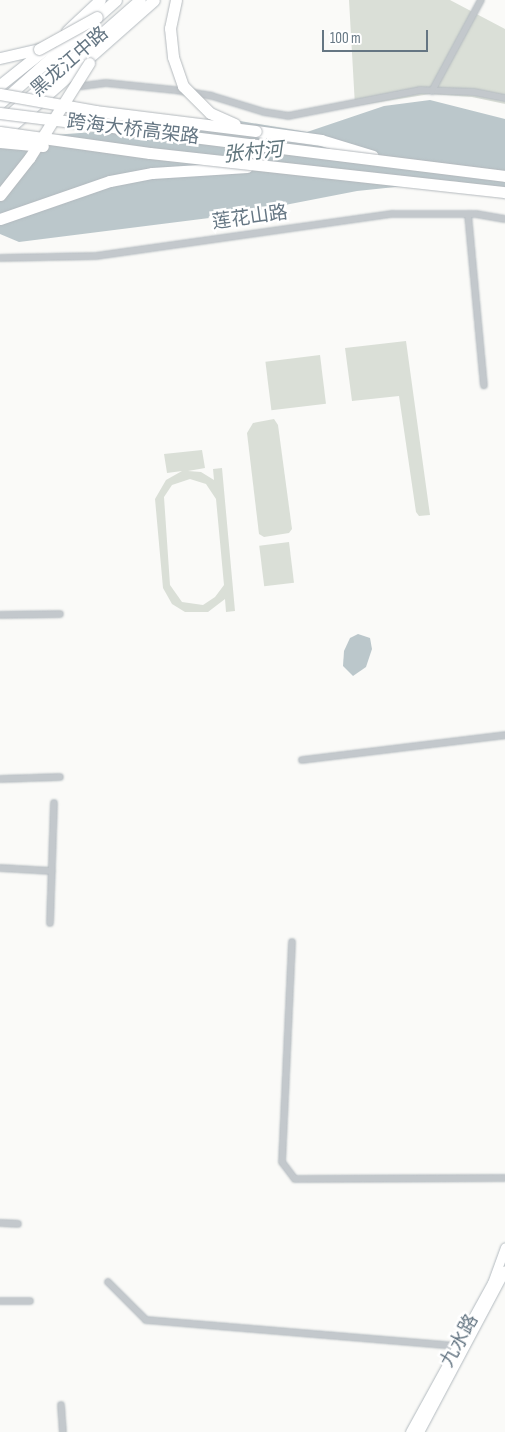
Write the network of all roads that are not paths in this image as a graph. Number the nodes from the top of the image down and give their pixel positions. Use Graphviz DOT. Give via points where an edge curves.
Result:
graph roads {
  1 [pos="100,0"];
  2 [pos="116,0"];
  3 [pos="140,0"];
  4 [pos="154,0"];
  5 [pos="162,0"];
  6 [pos="176,0"];
  7 [pos="481,0"];
  8 [pos="97,17"];
  9 [pos="0,58"];
  10 [pos="61,83"];
  11 [pos="0,85"];
  12 [pos="432,91"];
  13 [pos="0,94"];
  14 [pos="505,98"];
  15 [pos="0,103"];
  16 [pos="0,113"];
  17 [pos="0,123"];
  18 [pos="256,131"];
  19 [pos="0,132"];
  20 [pos="0,136"];
  21 [pos="0,142"];
  22 [pos="150,153"];
  23 [pos="384,160"];
  24 [pos="284,166"];
  25 [pos="505,176"];
  26 [pos="505,192"];
  27 [pos="0,195"];
  28 [pos="468,214"];
  29 [pos="505,219"];
  30 [pos="0,220"];
  31 [pos="0,258"];
  32 [pos="484,385"];
  33 [pos="60,614"];
  34 [pos="0,615"];
  35 [pos="505,735"];
  36 [pos="302,760"];
  37 [pos="60,777"];
  38 [pos="0,779"];
  39 [pos="54,803"];
  40 [pos="0,868"];
  41 [pos="52,871"];
  42 [pos="50,923"];
  43 [pos="292,942"];
  44 [pos="505,1178"];
  45 [pos="0,1223"];
  46 [pos="18,1224"];
  47 [pos="505,1247"];
  48 [pos="505,1270"];
  49 [pos="108,1282"];
  50 [pos="0,1301"];
  51 [pos="30,1301"];
  52 [pos="457,1346"];
  53 [pos="61,1405"];
  54 [pos="63,1432"];
  55 [pos="410,1432"];
  56 [pos="419,1432"];
  1 -- 11 [label="highway, 黑龙江中路"];
  2 -- 8 [label="highway, 黑龙江中路"];
  3 -- 17 [label="highway, 黑龙江中路, bridge"];
  4 -- 10 [label="highway, 黑龙江中路"];
  5 -- 27 [label="highway, bridge" via="89,62 30,157"];
  6 -- 18 [label="highway, bridge" via="170,28 173,57 183,86 210,113"];
  7 -- 12 [label="street"];
  8 -- 9 [label="highway, bridge" via="39,49"];
  8 -- 15 [label="highway, 黑龙江中路, bridge"];
  10 -- 12 [label="street" via="70,80 82,86 106,83 174,90 212,96 288,116 324,111 366,99"];
  10 -- 20 [label="highway, 黑龙江中路, bridge"];
  12 -- 14 [label="street" via="474,92"];
  13 -- 18 [label="highway, bridge" via="94,111"];
  16 -- 23 [label="highway, 跨海大桥高架路, bridge"];
  18 -- 23 [label="highway, bridge" via="321,140"];
  19 -- 22 [label="highway, 跨海大桥高架路, bridge"];
  21 -- 22 [label="highway, bridge"];
  22 -- 24 [label="highway, 跨海大桥高架路, bridge"];
  23 -- 25 [label="highway, 跨海大桥高架路, bridge"];
  24 -- 26 [label="highway, 跨海大桥高架路, bridge"];
  24 -- 30 [label="highway, bridge" via="197,169 118,180 65,195"];
  28 -- 29 [label="street, 莲花山路"];
  28 -- 31 [label="street, 莲花山路" via="392,214 96,256"];
  28 -- 32 [label="street"];
  33 -- 34 [label="street"];
  35 -- 36 [label="street"];
  37 -- 38 [label="street"];
  39 -- 41 [label="street"];
  40 -- 41 [label="street"];
  41 -- 42 [label="street"];
  43 -- 44 [label="street" via="282,1162 295,1179"];
  45 -- 46 [label="street"];
  47 -- 52 [label="main road, 九水路" via="492,1282"];
  48 -- 56 [label="main road"];
  49 -- 52 [label="street" via="146,1320"];
  50 -- 51 [label="street"];
  52 -- 55 [label="main road, 九水路"];
  53 -- 54 [label="street"];
}
